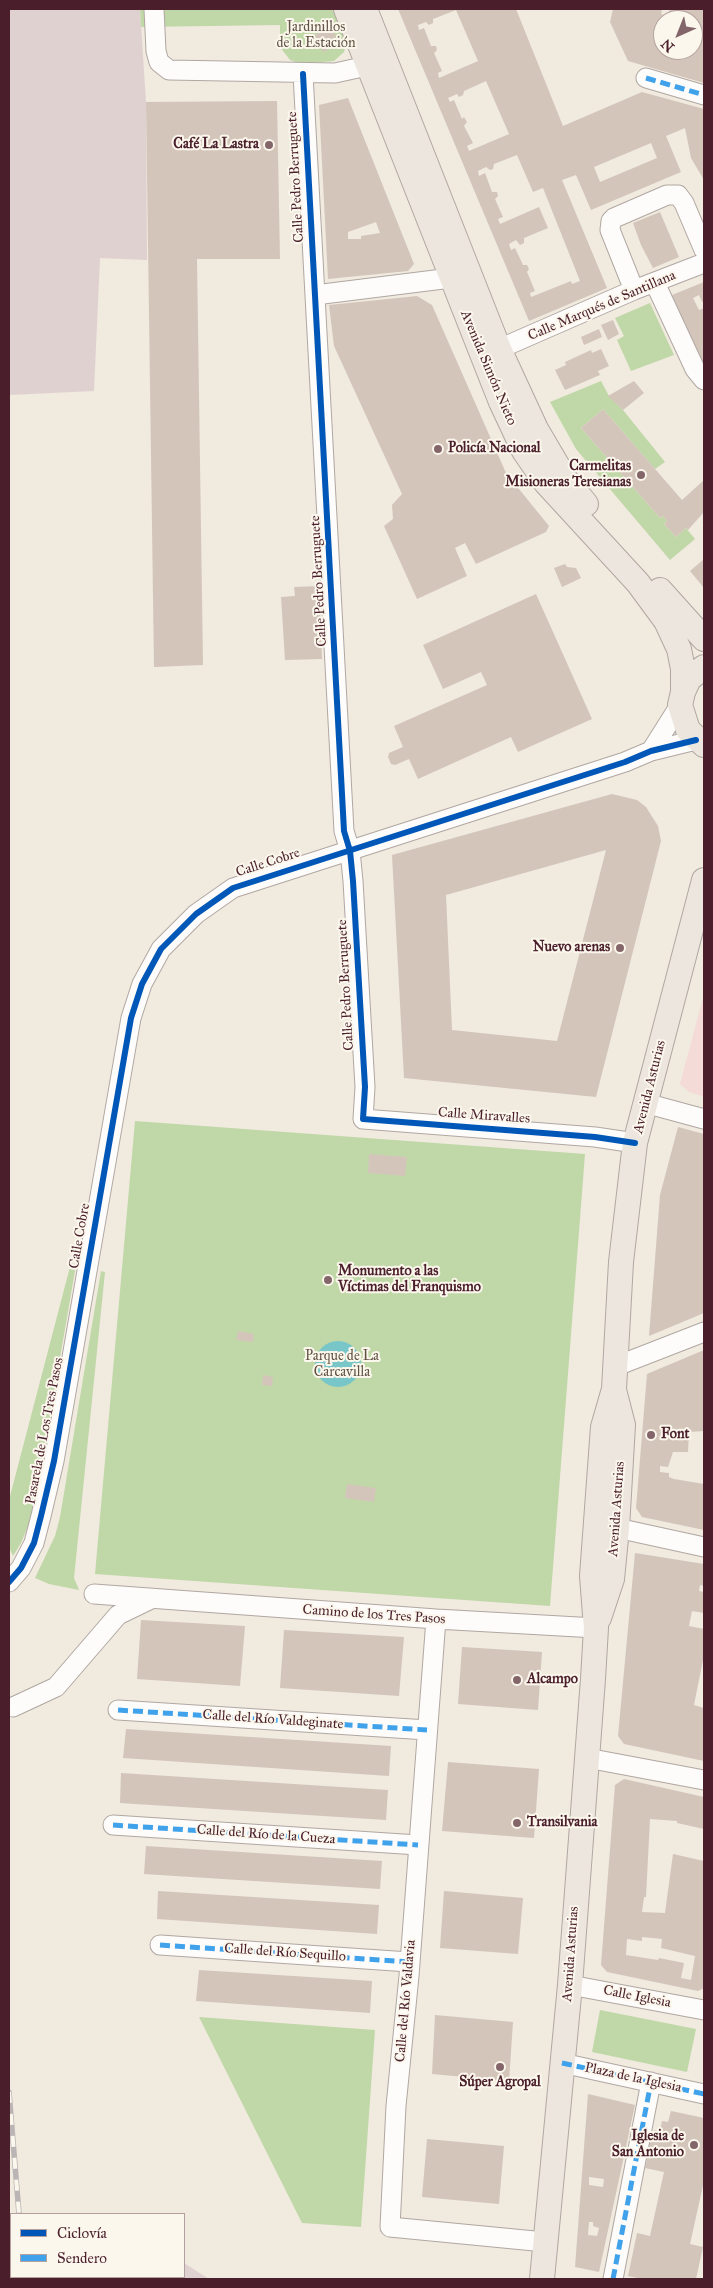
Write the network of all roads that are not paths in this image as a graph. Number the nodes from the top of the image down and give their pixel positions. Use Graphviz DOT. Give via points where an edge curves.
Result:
graph roads {
  1 [pos="154,9"];
  2 [pos="346,9"];
  3 [pos="355,9"];
  4 [pos="365,9"];
  5 [pos="367,66"];
  6 [pos="303,74"];
  7 [pos="646,78"];
  8 [pos="704,95"];
  9 [pos="415,136"];
  10 [pos="444,209"];
  11 [pos="704,250"];
  12 [pos="704,263"];
  13 [pos="451,278"];
  14 [pos="655,283"];
  15 [pos="634,290"];
  16 [pos="315,295"];
  17 [pos="499,349"];
  18 [pos="704,380"];
  19 [pos="704,639"];
  20 [pos="704,667"];
  21 [pos="682,698"];
  22 [pos="700,742"];
  23 [pos="650,751"];
  24 [pos="350,851"];
  25 [pos="704,880"];
  26 [pos="365,1087"];
  27 [pos="645,1103"];
  28 [pos="704,1119"];
  29 [pos="635,1143"];
  30 [pos="86,1278"];
  31 [pos="704,1332"];
  32 [pos="614,1378"];
  33 [pos="617,1528"];
  34 [pos="704,1547"];
  35 [pos="9,1582"];
  36 [pos="94,1594"];
  37 [pos="152,1599"];
  38 [pos="436,1620"];
  39 [pos="596,1628"];
  40 [pos="13,1707"];
  41 [pos="118,1710"];
  42 [pos="427,1730"];
  43 [pos="587,1758"];
  44 [pos="704,1780"];
  45 [pos="113,1825"];
  46 [pos="418,1846"];
  47 [pos="160,1945"];
  48 [pos="409,1962"];
  49 [pos="570,1985"];
  50 [pos="704,2010"];
  51 [pos="562,2063"];
  52 [pos="651,2082"];
  53 [pos="704,2094"];
  54 [pos="545,2242"];
  55 [pos="546,2278"];
  56 [pos="613,2279"];
  1 -- 6 [label="street" via="156,51 159,62 169,70"];
  2 -- 5 [label="main road, Avenida Simón Nieto"];
  3 -- 5 [label="main road" via="372,51"];
  4 -- 9 [label="main road, Avenida Simón Nieto"];
  5 -- 6 [label="street" via="346,72"];
  5 -- 9 [label="main road" via="381,76 398,119"];
  5 -- 13 [label="main road, Avenida Simón Nieto"];
  6 -- 16 [label="street, Calle Pedro Berruguete"];
  7 -- 8 [label="street"];
  9 -- 10 [label="main road, Avenida Simón Nieto"];
  10 -- 13 [label="main road" via="442,226 458,262 457,274"];
  10 -- 17 [label="main road, Avenida Simón Nieto"];
  11 -- 15 [label="street" via="678,195 667,195 614,218 609,225 610,230"];
  12 -- 14 [label="street, Calle Marqués de Santillana"];
  13 -- 16 [label="street"];
  13 -- 17 [label="main road" via="459,279 468,287 484,327"];
  13 -- 21 [label="main road, Avenida Simón Nieto" via="524,451 546,483 638,583 666,620 679,649 683,669"];
  14 -- 15 [label="street, Calle Marqués de Santillana"];
  14 -- 18 [label="street" via="695,369"];
  15 -- 17 [label="street, Calle Marqués de Santillana"];
  16 -- 24 [label="street, Calle Pedro Berruguete" via="344,831"];
  17 -- 19 [label="main road, Avenida Simón Nieto" via="536,429 566,480"];
  20 -- 21 [label="main road" via="689,679"];
  21 -- 22 [label="main road, Avenida Simón Nieto" via="688,730"];
  21 -- 23 [label="street"];
  22 -- 23 [label="street, Calle Cobre"];
  23 -- 24 [label="street, Calle Cobre"];
  24 -- 26 [label="street, Calle Pedro Berruguete"];
  24 -- 30 [label="street, Calle Cobre" via="233,888 196,914 161,949 142,984 131,1018"];
  25 -- 27 [label="main road, Avenida Asturias"];
  26 -- 29 [label="street, Calle Miravalles" via="363,1120 595,1137"];
  27 -- 28 [label="street"];
  27 -- 29 [label="main road, Avenida Asturias"];
  29 -- 32 [label="main road, Avenida Asturias" via="621,1262"];
  30 -- 35 [label="street, Pasarela de Los Tres Pasos" via="42,1516 34,1543 21,1568"];
  31 -- 32 [label="street"];
  32 -- 33 [label="main road, Avenida Asturias" via="622,1425"];
  32 -- 39 [label="main road, Avenida Asturias" via="603,1427 592,1576"];
  33 -- 34 [label="street"];
  33 -- 39 [label="main road, Avenida Asturias" via="612,1579"];
  36 -- 37 [label="street, Camino de los Tres Pasos"];
  37 -- 38 [label="street, Camino de los Tres Pasos"];
  37 -- 40 [label="street, Camino de los Tres Pasos" via="118,1615 56,1687"];
  38 -- 39 [label="street, Camino de los Tres Pasos"];
  38 -- 42 [label="street, Calle del Río Valdavia"];
  39 -- 43 [label="main road, Avenida Asturias"];
  41 -- 42 [label="street, Calle del Río Valdeginate"];
  42 -- 46 [label="street, Calle del Río Valdavia"];
  43 -- 44 [label="street"];
  43 -- 49 [label="main road, Avenida Asturias"];
  45 -- 46 [label="street, Calle del Río de la Cueza"];
  46 -- 48 [label="street, Calle del Río Valdavia"];
  47 -- 48 [label="street, Calle del Río Sequillo"];
  48 -- 54 [label="street, Calle del Río Valdavia" via="396,2106 390,2227"];
  49 -- 50 [label="street, Calle Iglesia"];
  49 -- 51 [label="main road, Avenida Asturias"];
  51 -- 52 [label="street, Plaza de la Iglesia"];
  51 -- 54 [label="main road, Avenida Asturias"];
  52 -- 53 [label="street, Plaza de la Iglesia"];
  52 -- 56 [label="street"];
  54 -- 55 [label="main road, Avenida Asturias"];
}
